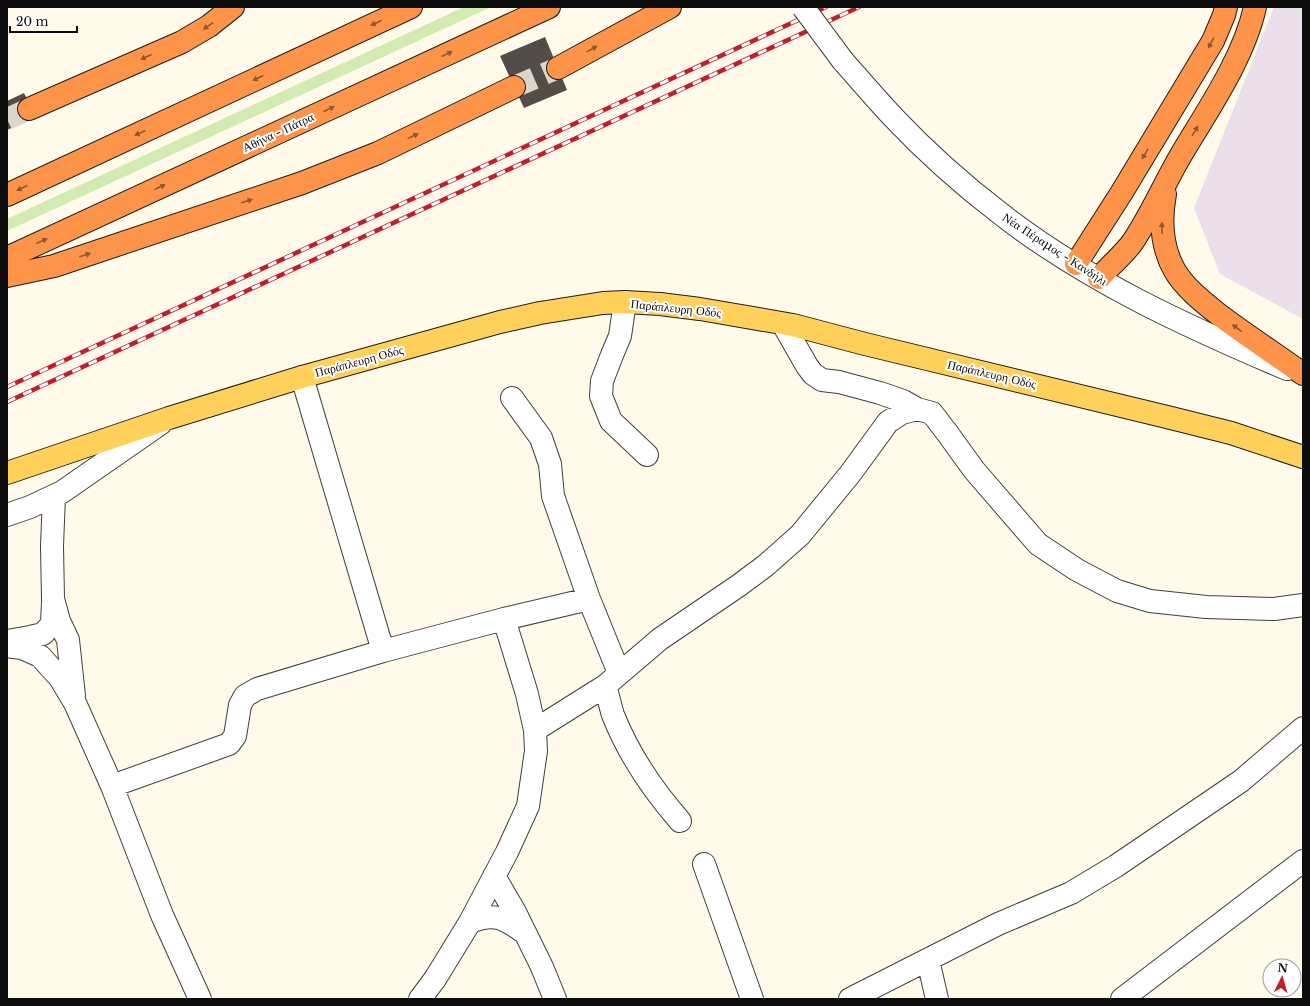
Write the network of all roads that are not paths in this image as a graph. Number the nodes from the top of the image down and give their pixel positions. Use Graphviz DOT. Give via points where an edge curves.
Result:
graph roads {
  1 [pos="233,7"];
  2 [pos="411,7"];
  3 [pos="548,7"];
  4 [pos="670,7"];
  5 [pos="803,7"];
  6 [pos="1226,7"];
  7 [pos="1255,7"];
  8 [pos="558,68"];
  9 [pos="514,87"];
  10 [pos="28,109"];
  11 [pos="1168,177"];
  12 [pos="7,195"];
  13 [pos="7,258"];
  14 [pos="1076,264"];
  15 [pos="7,276"];
  16 [pos="1098,278"];
  17 [pos="625,302"];
  18 [pos="783,324"];
  19 [pos="1303,375"];
  20 [pos="302,377"];
  21 [pos="512,398"];
  22 [pos="917,409"];
  23 [pos="169,418"];
  24 [pos="647,455"];
  25 [pos="1303,457"];
  26 [pos="7,473"];
  27 [pos="54,496"];
  28 [pos="7,515"];
  29 [pos="53,599"];
  30 [pos="589,599"];
  31 [pos="1303,605"];
  32 [pos="504,619"];
  33 [pos="7,641"];
  34 [pos="7,646"];
  35 [pos="383,651"];
  36 [pos="612,679"];
  37 [pos="75,703"];
  38 [pos="1303,728"];
  39 [pos="536,730"];
  40 [pos="112,786"];
  41 [pos="680,821"];
  42 [pos="1303,861"];
  43 [pos="704,864"];
  44 [pos="494,876"];
  45 [pos="470,922"];
  46 [pos="525,933"];
  47 [pos="928,960"];
  48 [pos="200,999"];
  49 [pos="420,999"];
  50 [pos="555,999"];
  51 [pos="752,999"];
  52 [pos="850,999"];
  53 [pos="937,999"];
  54 [pos="1122,999"];
  1 -- 10 [label="highway, one-way" via="209,26 182,42"];
  2 -- 12 [label="highway, one-way"];
  13 -- 3 [label="highway, Αθήνα - Πάτρα, one-way"];
  8 -- 4 [label="highway, one-way"];
  5 -- 14 [label="street, Νέα Πέραμος - Κανδήλι, bridge" via="843,62 894,119 1002,215"];
  6 -- 14 [label="highway, one-way" via="1213,41"];
  11 -- 7 [label="highway, one-way" via="1223,84 1247,34"];
  15 -- 9 [label="highway, one-way" via="54,266 302,183 378,153"];
  11 -- 16 [label="highway" via="1145,224 1131,244"];
  19 -- 11 [label="highway, one-way" via="1208,306 1175,272 1166,252 1162,234 1162,211"];
  14 -- 16 [label="street, Νέα Πέραμος - Κανδήλι"];
  16 -- 19 [label="street, Νέα Πέραμος - Κανδήλι" via="1173,318"];
  17 -- 18 [label="main road, Παράπλευρη Οδός" via="700,308"];
  17 -- 20 [label="main road, Παράπλευρη Οδός" via="540,313 500,322"];
  17 -- 24 [label="street" via="620,336 602,381 602,396 611,421"];
  18 -- 22 [label="street" via="806,366 822,380 880,393"];
  18 -- 25 [label="main road, Παράπλευρη Οδός" via="1230,433"];
  20 -- 23 [label="main road, Παράπλευρη Οδός"];
  20 -- 35 [label="street"];
  21 -- 30 [label="street" via="541,438 550,464 553,496"];
  22 -- 31 [label="street" via="932,413 974,470 1038,544 1077,570 1118,591 1150,601 1206,607 1274,609"];
  22 -- 36 [label="street" via="902,413 888,422 800,535 771,561 660,639"];
  23 -- 26 [label="main road, Παράπλευρη Οδός"];
  23 -- 27 [label="street"];
  27 -- 28 [label="street"];
  27 -- 29 [label="street"];
  29 -- 33 [label="street" via="52,624 43,634"];
  29 -- 37 [label="street" via="68,640"];
  30 -- 32 [label="street"];
  30 -- 36 [label="street"];
  32 -- 35 [label="street"];
  32 -- 39 [label="street"];
  34 -- 37 [label="street" via="22,648 40,656 60,678"];
  35 -- 40 [label="street" via="257,688 245,696 240,705 235,736 228,744"];
  36 -- 39 [label="street"];
  36 -- 41 [label="street" via="613,714 626,744 643,773"];
  37 -- 40 [label="street"];
  38 -- 47 [label="street" via="1241,781 1116,866 1071,893 998,924"];
  39 -- 44 [label="street" via="536,751 528,806 508,852"];
  40 -- 48 [label="street" via="162,915"];
  42 -- 54 [label="street"];
  43 -- 51 [label="street"];
  44 -- 45 [label="street"];
  44 -- 46 [label="street"];
  45 -- 46 [label="street" via="482,917 499,918"];
  45 -- 49 [label="street"];
  46 -- 50 [label="street"];
  47 -- 52 [label="street"];
  47 -- 53 [label="street"];
}
